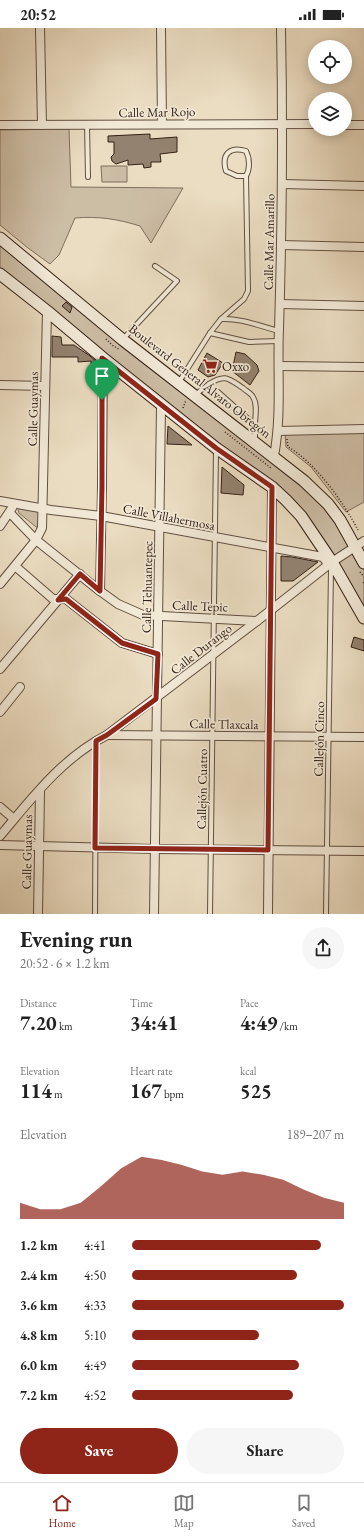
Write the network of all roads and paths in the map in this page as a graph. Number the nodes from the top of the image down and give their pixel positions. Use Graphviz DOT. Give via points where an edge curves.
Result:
graph roads {
  1 [pos="40,28"];
  2 [pos="161,28"];
  3 [pos="282,28"];
  4 [pos="282,123"];
  5 [pos="42,124"];
  6 [pos="162,124"];
  7 [pos="308,124"];
  8 [pos="0,125"];
  9 [pos="87,125"];
  10 [pos="352,125"];
  11 [pos="364,125"];
  12 [pos="246,176"];
  13 [pos="88,177"];
  14 [pos="282,184"];
  15 [pos="364,186"];
  16 [pos="0,238"];
  17 [pos="281,245"];
  18 [pos="364,247"];
  19 [pos="155,266"];
  20 [pos="0,274"];
  21 [pos="280,304"];
  22 [pos="364,306"];
  23 [pos="47,310"];
  24 [pos="221,319"];
  25 [pos="278,331"];
  26 [pos="210,333"];
  27 [pos="123,340"];
  28 [pos="279,341"];
  29 [pos="102,358"];
  30 [pos="279,366"];
  31 [pos="364,368"];
  32 [pos="179,383"];
  33 [pos="209,384"];
  34 [pos="0,385"];
  35 [pos="45,386"];
  36 [pos="191,396"];
  37 [pos="161,405"];
  38 [pos="183,408"];
  39 [pos="255,425"];
  40 [pos="364,429"];
  41 [pos="278,431"];
  42 [pos="286,434"];
  43 [pos="255,441"];
  44 [pos="216,448"];
  45 [pos="274,456"];
  46 [pos="272,487"];
  47 [pos="0,500"];
  48 [pos="14,502"];
  49 [pos="43,508"];
  50 [pos="10,513"];
  51 [pos="101,516"];
  52 [pos="0,526"];
  53 [pos="160,527"];
  54 [pos="358,530"];
  55 [pos="215,537"];
  56 [pos="36,540"];
  57 [pos="360,543"];
  58 [pos="272,548"];
  59 [pos="330,563"];
  60 [pos="364,563"];
  61 [pos="15,566"];
  62 [pos="80,574"];
  63 [pos="0,584"];
  64 [pos="100,591"];
  65 [pos="58,600"];
  66 [pos="271,610"];
  67 [pos="158,617"];
  68 [pos="364,618"];
  69 [pos="214,619"];
  70 [pos="258,621"];
  71 [pos="158,654"];
  72 [pos="213,654"];
  73 [pos="0,670"];
  74 [pos="20,687"];
  75 [pos="156,699"];
  76 [pos="0,712"];
  77 [pos="107,735"];
  78 [pos="156,736"];
  79 [pos="212,736"];
  80 [pos="270,737"];
  81 [pos="329,737"];
  82 [pos="364,737"];
  83 [pos="96,741"];
  84 [pos="40,791"];
  85 [pos="0,807"];
  86 [pos="14,819"];
  87 [pos="0,836"];
  88 [pos="0,845"];
  89 [pos="39,847"];
  90 [pos="95,848"];
  91 [pos="154,849"];
  92 [pos="211,849"];
  93 [pos="268,850"];
  94 [pos="327,850"];
  95 [pos="364,851"];
  96 [pos="38,914"];
  97 [pos="94,914"];
  98 [pos="154,914"];
  99 [pos="210,914"];
  100 [pos="268,914"];
  101 [pos="326,914"];
  1 -- 5 [label="street"];
  2 -- 6 [label="street"];
  3 -- 4 [label="street, Calle Mar Amarillo"];
  4 -- 6 [label="street, Calle Mar Rojo"];
  4 -- 7 [label="street, Calle Mar Rojo"];
  4 -- 14 [label="street, Calle Mar Amarillo"];
  5 -- 8 [label="street, Calle Mar Rojo"];
  5 -- 9 [label="street, Calle Mar Rojo"];
  6 -- 9 [label="street, Calle Mar Rojo"];
  9 -- 13 [label="lane"];
  10 -- 11 [label="street"];
  12 -- 12 [label="lane" via="249,166 248,153 244,150 228,152 224,163 226,171 237,176"];
  12 -- 24 [label="lane" via="248,291 244,299"];
  14 -- 15 [label="street"];
  14 -- 17 [label="street, Calle Mar Amarillo"];
  16 -- 27 [label="main road, Boulevard General Álvaro Obregón"];
  17 -- 18 [label="street"];
  17 -- 21 [label="street, Calle Mar Amarillo"];
  19 -- 27 [label="lane" via="177,281"];
  20 -- 23 [label="main road"];
  21 -- 22 [label="street"];
  21 -- 25 [label="street, Calle Mar Amarillo"];
  23 -- 29 [label="main road"];
  23 -- 35 [label="street, Calle Guaymas"];
  24 -- 25 [label="lane" via="243,320"];
  24 -- 26 [label="lane"];
  25 -- 28 [label="street, Calle Mar Amarillo"];
  26 -- 28 [label="lane" via="249,342"];
  26 -- 32 [label="lane"];
  27 -- 32 [label="main road, Boulevard General Álvaro Obregón"];
  28 -- 30 [label="street, Calle Mar Amarillo"];
  29 -- 37 [label="main road"];
  29 -- 51 [label="street"];
  30 -- 31 [label="street"];
  30 -- 41 [label="street, Calle Mar Amarillo"];
  32 -- 36 [label="main road, Boulevard General Álvaro Obregón"];
  33 -- 36 [label="lane"];
  33 -- 39 [label="lane"];
  33 -- 39 [label="lane" via="217,379 228,378 250,393 256,406"];
  34 -- 35 [label="street"];
  35 -- 49 [label="street, Calle Guaymas"];
  36 -- 38 [label="path"];
  36 -- 43 [label="main road, Boulevard General Álvaro Obregón"];
  37 -- 44 [label="main road"];
  37 -- 53 [label="street, Calle Tehuantepec"];
  39 -- 43 [label="lane"];
  40 -- 41 [label="street"];
  41 -- 45 [label="street, Calle Mar Amarillo"];
  42 -- 54 [label="path" via="288,447 312,467 336,495"];
  43 -- 45 [label="main road, Boulevard General Álvaro Obregón"];
  44 -- 46 [label="main road"];
  44 -- 55 [label="lane, Callejón Cuatro"];
  45 -- 57 [label="main road, Boulevard General Álvaro Obregón" via="328,504"];
  46 -- 58 [label="street"];
  46 -- 59 [label="main road" via="301,516"];
  47 -- 48 [label="street, Calle Villahermosa"];
  48 -- 49 [label="street, Calle Villahermosa"];
  48 -- 50 [label="street"];
  49 -- 51 [label="street, Calle Villahermosa"];
  49 -- 56 [label="street, Calle Guaymas" via="42,528"];
  50 -- 52 [label="street"];
  50 -- 56 [label="street, Calle Tepic"];
  51 -- 53 [label="street, Calle Villahermosa"];
  51 -- 64 [label="street"];
  53 -- 55 [label="street, Calle Villahermosa"];
  53 -- 67 [label="street, Calle Tehuantepec"];
  55 -- 58 [label="street, Calle Villahermosa"];
  55 -- 69 [label="lane, Callejón Cuatro"];
  56 -- 61 [label="street"];
  56 -- 62 [label="street, Calle Tepic"];
  57 -- 59 [label="street, Calle Durango"];
  57 -- 60 [label="main road, Boulevard General Álvaro Obregón"];
  58 -- 59 [label="street, Calle Villahermosa" via="323,557"];
  58 -- 66 [label="street"];
  59 -- 66 [label="street, Calle Durango"];
  59 -- 68 [label="main road"];
  59 -- 81 [label="lane, Callejón Cinco" via="332,570"];
  61 -- 63 [label="street"];
  61 -- 65 [label="street" via="53,599"];
  62 -- 64 [label="street, Calle Tepic"];
  62 -- 65 [label="street"];
  64 -- 67 [label="street, Calle Tepic" via="118,604 142,615"];
  65 -- 71 [label="street" via="66,599 122,643"];
  65 -- 73 [label="street"];
  66 -- 70 [label="street, Calle Durango"];
  66 -- 80 [label="street"];
  67 -- 69 [label="street, Calle Tepic"];
  67 -- 71 [label="street, Calle Tehuantepec"];
  69 -- 70 [label="street, Calle Tepic"];
  69 -- 72 [label="lane, Callejón Cuatro"];
  70 -- 72 [label="street, Calle Durango"];
  71 -- 75 [label="street, Calle Tehuantepec"];
  72 -- 75 [label="street, Calle Durango"];
  72 -- 79 [label="lane, Callejón Cuatro"];
  74 -- 76 [label="street"];
  75 -- 77 [label="street, Calle Durango"];
  75 -- 78 [label="street, Calle Tehuantepec"];
  77 -- 78 [label="street, Calle Tlaxcala"];
  77 -- 83 [label="street, Calle Durango"];
  78 -- 79 [label="street, Calle Tlaxcala"];
  78 -- 91 [label="street, Calle Tehuantepec"];
  79 -- 80 [label="street, Calle Tlaxcala"];
  79 -- 92 [label="lane, Callejón Cuatro"];
  80 -- 81 [label="street, Calle Tlaxcala"];
  80 -- 93 [label="street"];
  81 -- 82 [label="street, Calle Tlaxcala"];
  81 -- 94 [label="lane, Callejón Cinco"];
  83 -- 84 [label="street, Calle Durango" via="52,775"];
  83 -- 90 [label="lane"];
  84 -- 86 [label="street, Calle Durango"];
  84 -- 89 [label="street, Calle Guaymas"];
  85 -- 86 [label="street"];
  86 -- 87 [label="street, Calle Durango"];
  88 -- 89 [label="street"];
  89 -- 90 [label="street"];
  89 -- 96 [label="street, Calle Guaymas"];
  90 -- 91 [label="street"];
  90 -- 97 [label="lane"];
  91 -- 92 [label="street"];
  91 -- 98 [label="street, Calle Tehuantepec"];
  92 -- 93 [label="street"];
  92 -- 99 [label="lane, Callejón Cuatro"];
  93 -- 94 [label="street"];
  93 -- 100 [label="street"];
  94 -- 95 [label="street"];
  94 -- 101 [label="lane, Callejón Cinco"];
}
